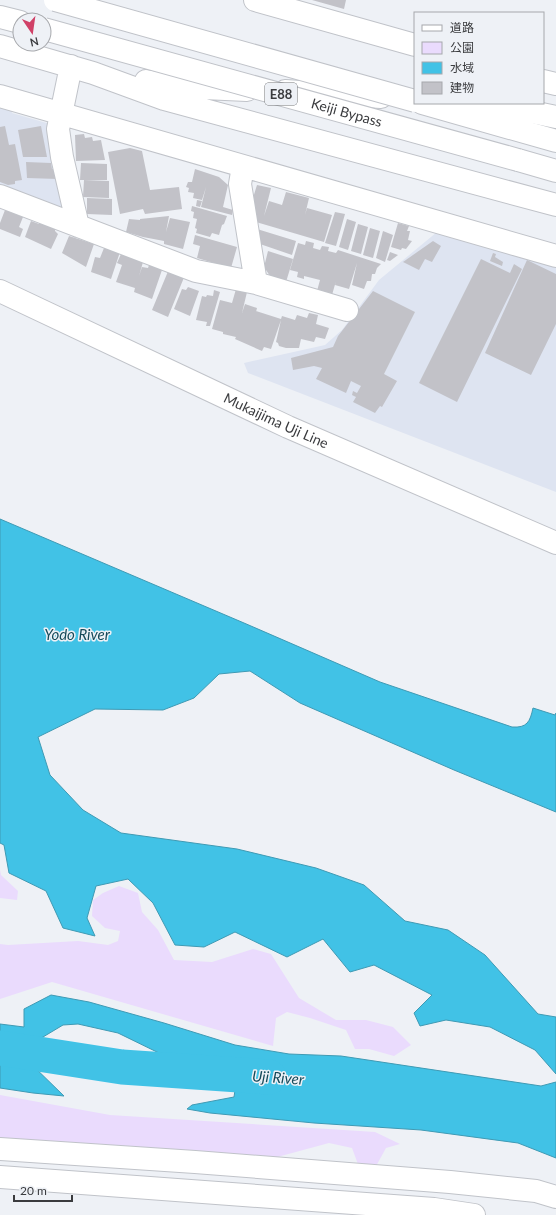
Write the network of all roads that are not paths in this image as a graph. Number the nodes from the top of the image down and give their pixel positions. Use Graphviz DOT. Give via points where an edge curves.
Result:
graph roads {
  1 [pos="54,0"];
  2 [pos="254,0"];
  3 [pos="0,17"];
  4 [pos="12,20"];
  5 [pos="52,31"];
  6 [pos="414,45"];
  7 [pos="0,46"];
  8 [pos="71,66"];
  9 [pos="93,73"];
  10 [pos="544,81"];
  11 [pos="556,84"];
  12 [pos="0,96"];
  13 [pos="414,100"];
  14 [pos="414,100"];
  15 [pos="426,104"];
  16 [pos="467,104"];
  17 [pos="61,114"];
  18 [pos="556,117"];
  19 [pos="556,140"];
  20 [pos="243,166"];
  21 [pos="556,171"];
  22 [pos="0,196"];
  23 [pos="556,205"];
  24 [pos="78,226"];
  25 [pos="556,256"];
  26 [pos="256,283"];
  27 [pos="0,291"];
  28 [pos="347,310"];
  29 [pos="556,542"];
  30 [pos="0,1149"];
  31 [pos="0,1177"];
  32 [pos="556,1197"];
  33 [pos="474,1215"];
  1 -- 13 [label="main road, Keiji Bypass / E88, bridge"];
  2 -- 6 [label="main road"];
  3 -- 4 [label="main road"];
  5 -- 21 [label="main road, Keiji Bypass / E88, bridge"];
  7 -- 8 [label="main road"];
  8 -- 9 [label="main road"];
  8 -- 17 [label="main road"];
  9 -- 14 [label="main road" via="182,87 349,94"];
  9 -- 23 [label="main road" via="164,99"];
  10 -- 11 [label="main road"];
  12 -- 17 [label="main road"];
  15 -- 19 [label="main road"];
  16 -- 18 [label="main road"];
  17 -- 20 [label="main road"];
  17 -- 24 [label="main road" via="58,129 62,157"];
  20 -- 25 [label="main road"];
  20 -- 26 [label="main road" via="240,184"];
  22 -- 24 [label="main road"];
  24 -- 26 [label="main road" via="196,271"];
  26 -- 28 [label="main road"];
  27 -- 29 [label="main road, Mukaijima Uji Line" via="288,427"];
  30 -- 32 [label="main road" via="450,1182 536,1191"];
  31 -- 33 [label="main road" via="434,1209"];
}
